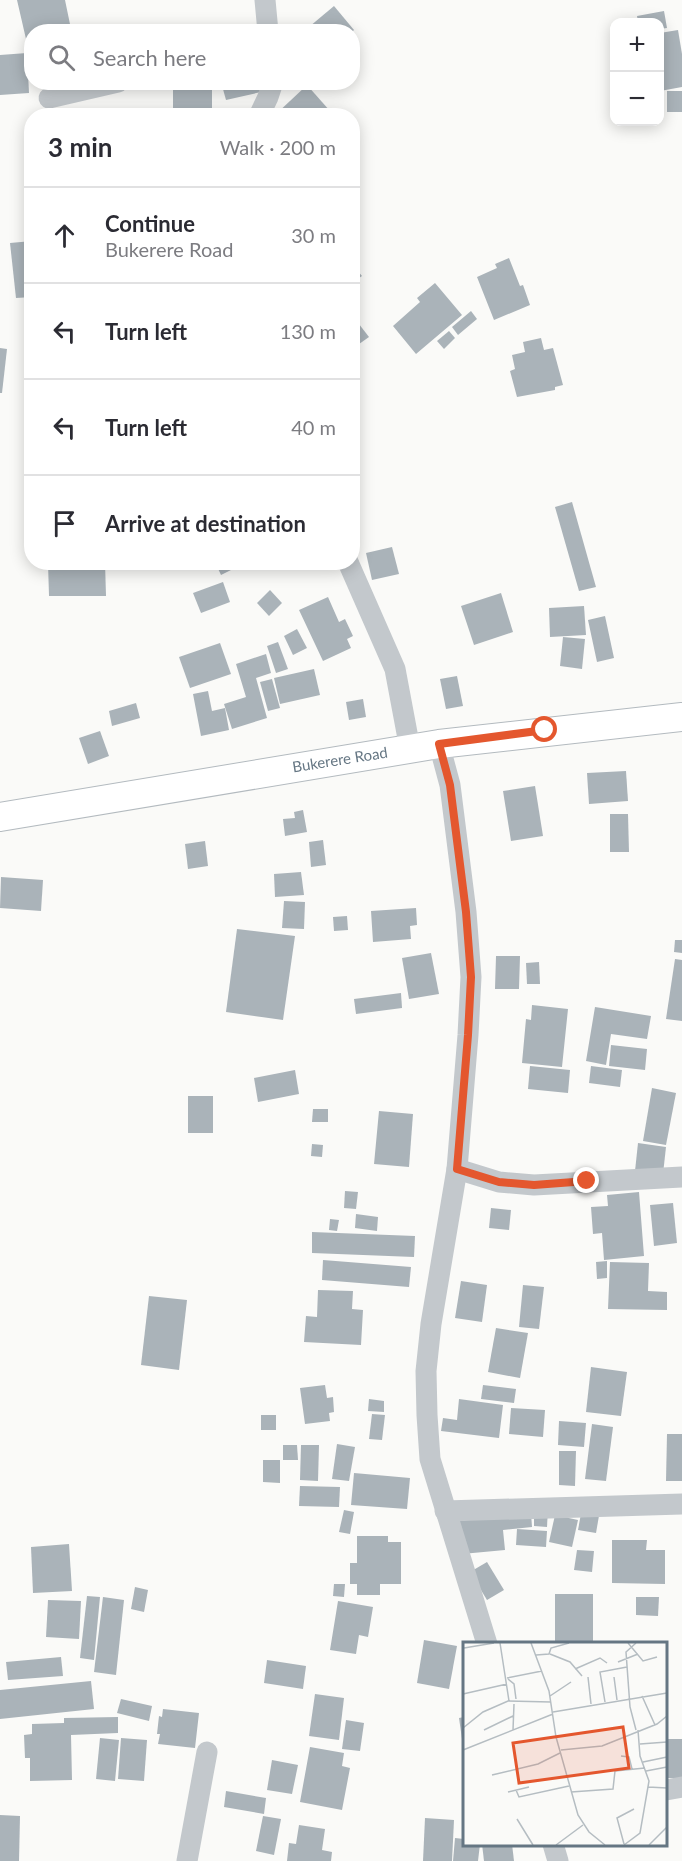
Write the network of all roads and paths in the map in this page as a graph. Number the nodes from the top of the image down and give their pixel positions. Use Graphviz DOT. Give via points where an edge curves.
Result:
graph roads {
  1 [pos="265,0"];
  2 [pos="267,24"];
  3 [pos="84,90"];
  4 [pos="270,90"];
  5 [pos="49,98"];
  6 [pos="262,108"];
  7 [pos="352,570"];
  8 [pos="682,717"];
  9 [pos="439,744"];
  10 [pos="410,749"];
  11 [pos="0,817"];
  12 [pos="457,1169"];
  13 [pos="682,1177"];
  14 [pos="682,1504"];
  15 [pos="445,1510"];
  16 [pos="486,1642"];
  17 [pos="207,1752"];
  18 [pos="682,1787"];
  19 [pos="667,1790"];
  20 [pos="553,1846"];
  21 [pos="187,1861"];
  22 [pos="558,1861"];
  1 -- 2 [label="street"];
  3 -- 5 [label="street"];
  4 -- 6 [label="street"];
  7 -- 10 [label="street" via="395,669"];
  8 -- 9 [label="main road, Bukerere Road"];
  9 -- 10 [label="main road, Bukerere Road"];
  9 -- 12 [label="street" via="450,785 471,977"];
  10 -- 11 [label="main road, Bukerere Road"];
  12 -- 13 [label="street" via="499,1182 534,1185"];
  12 -- 15 [label="street" via="426,1371 430,1459"];
  14 -- 15 [label="street"];
  15 -- 16 [label="street"];
  17 -- 21 [label="street"];
  18 -- 19 [label="street"];
  20 -- 22 [label="street"];
}
